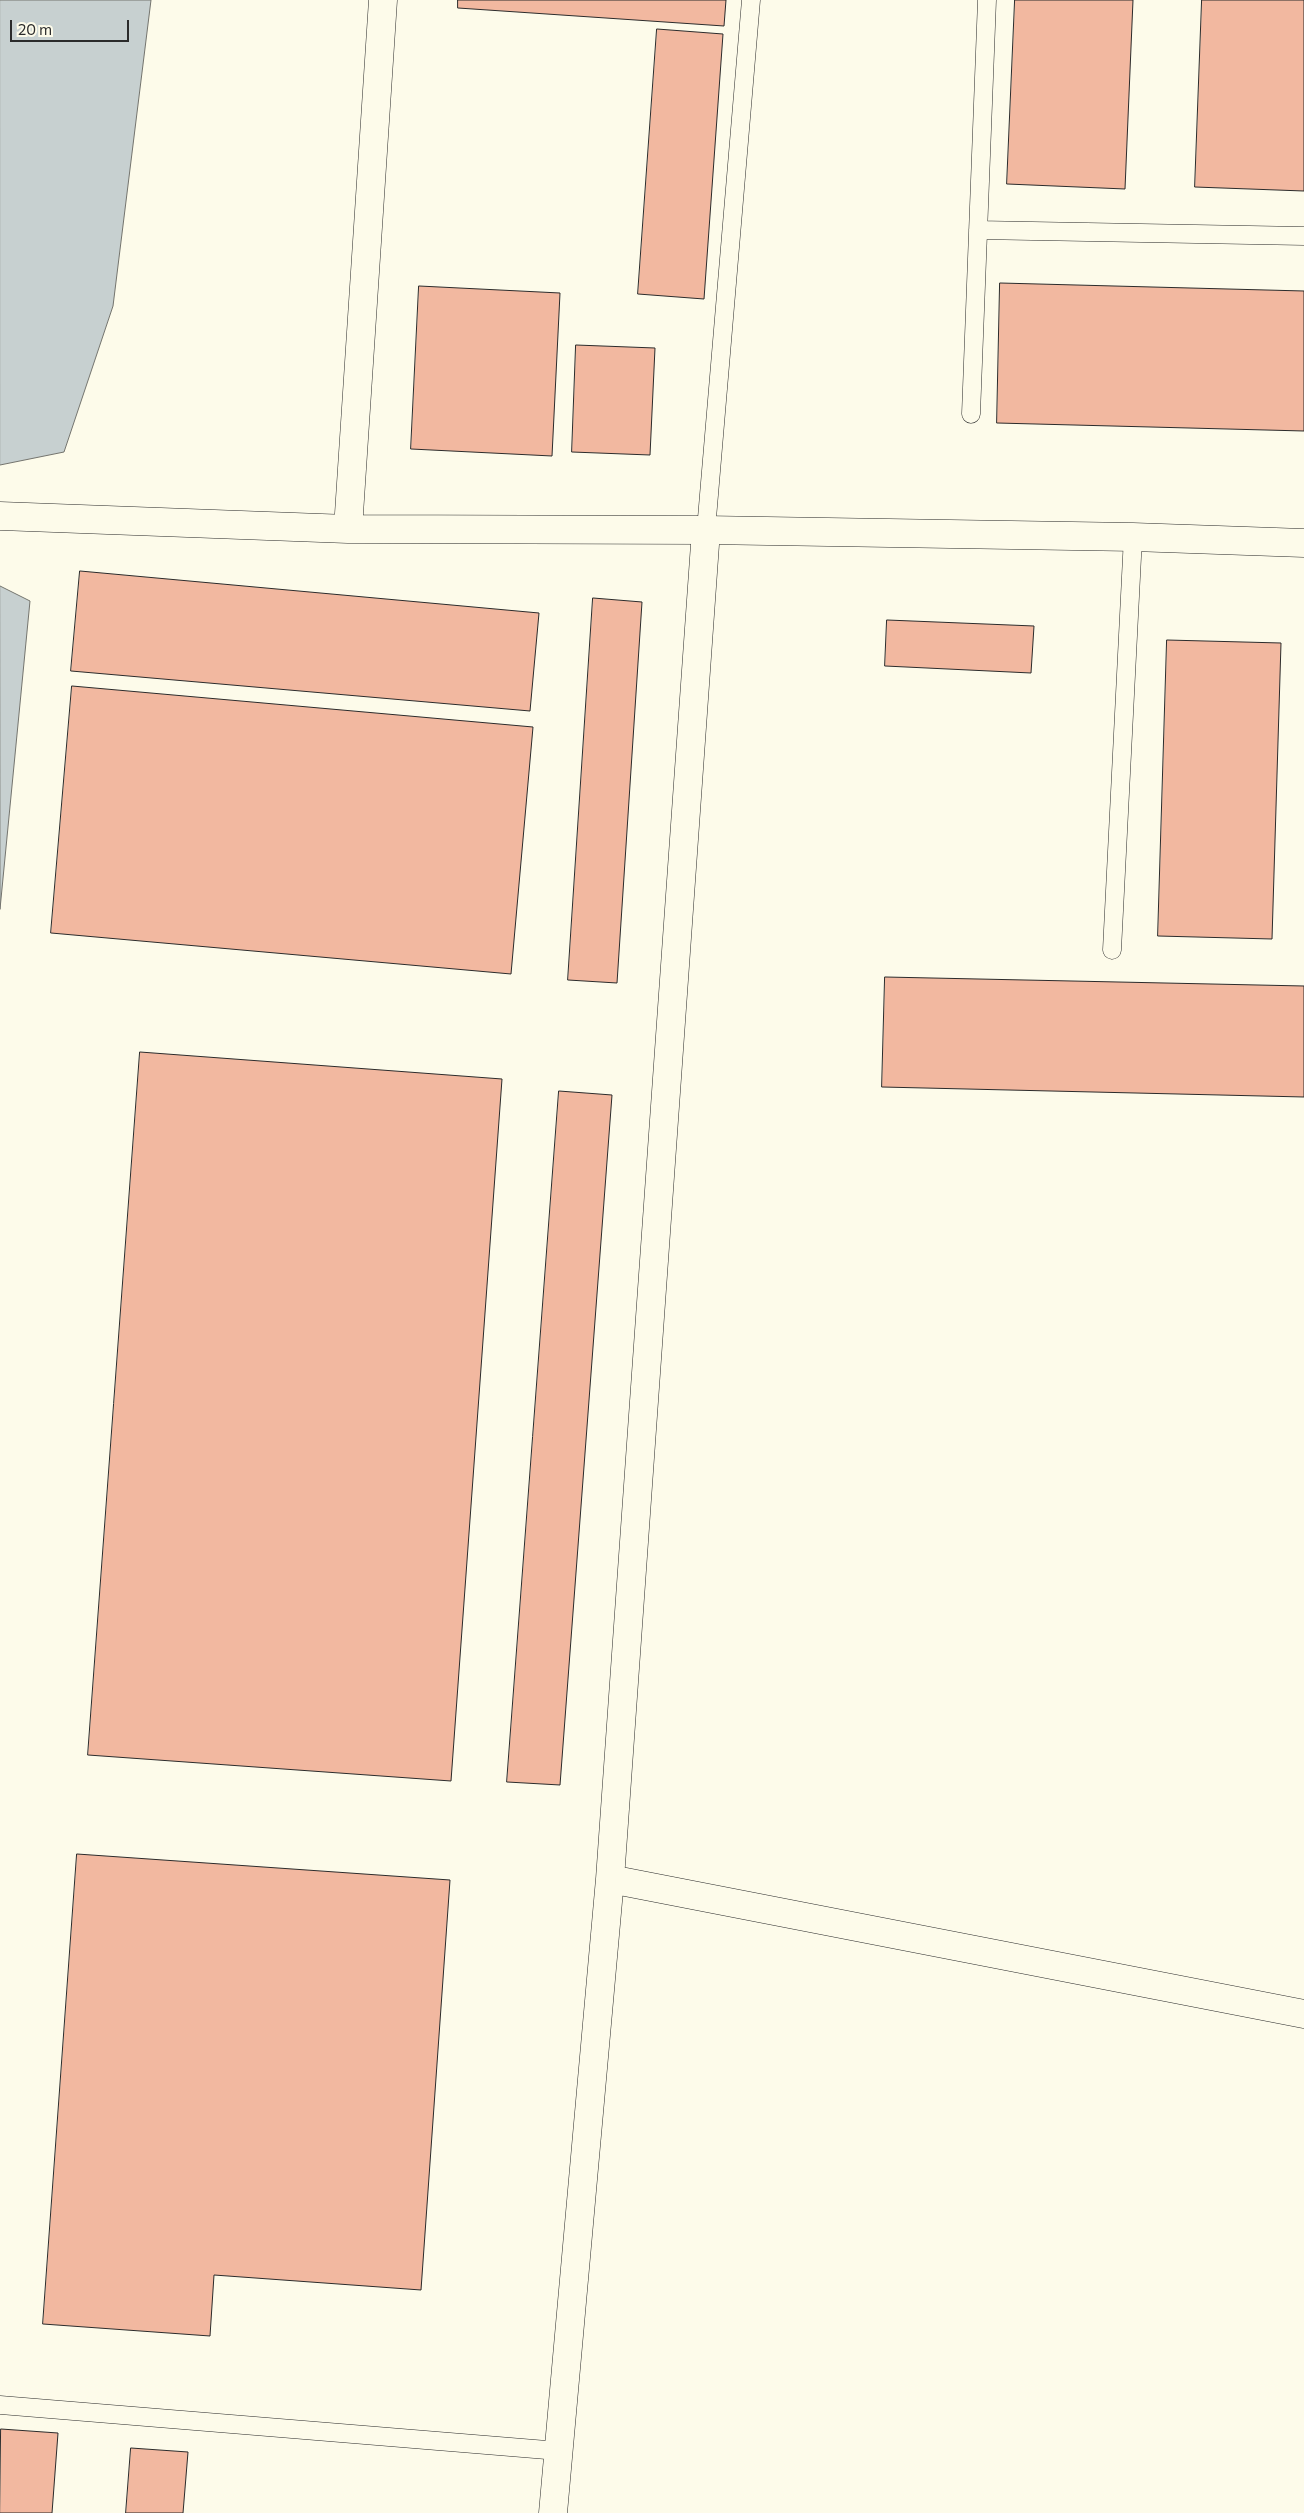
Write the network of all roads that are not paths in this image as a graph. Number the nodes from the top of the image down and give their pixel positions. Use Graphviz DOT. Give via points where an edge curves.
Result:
graph roads {
  1 [pos="383,0"];
  2 [pos="751,0"];
  3 [pos="986,0"];
  4 [pos="978,230"];
  5 [pos="1304,236"];
  6 [pos="971,414"];
  7 [pos="0,516"];
  8 [pos="348,528"];
  9 [pos="706,530"];
  10 [pos="1134,537"];
  11 [pos="1304,543"];
  12 [pos="1112,950"];
  13 [pos="610,1879"];
  14 [pos="1304,2014"];
  15 [pos="0,2405"];
  16 [pos="559,2451"];
  17 [pos="553,2513"];
  1 -- 8 [label="street"];
  2 -- 9 [label="lane"];
  3 -- 4 [label="lane"];
  4 -- 5 [label="lane"];
  4 -- 6 [label="lane"];
  7 -- 8 [label="street"];
  8 -- 9 [label="street"];
  9 -- 10 [label="street"];
  9 -- 13 [label="street"];
  10 -- 11 [label="street"];
  10 -- 12 [label="lane"];
  13 -- 14 [label="street"];
  13 -- 16 [label="street"];
  15 -- 16 [label="lane"];
  16 -- 17 [label="street"];
}
